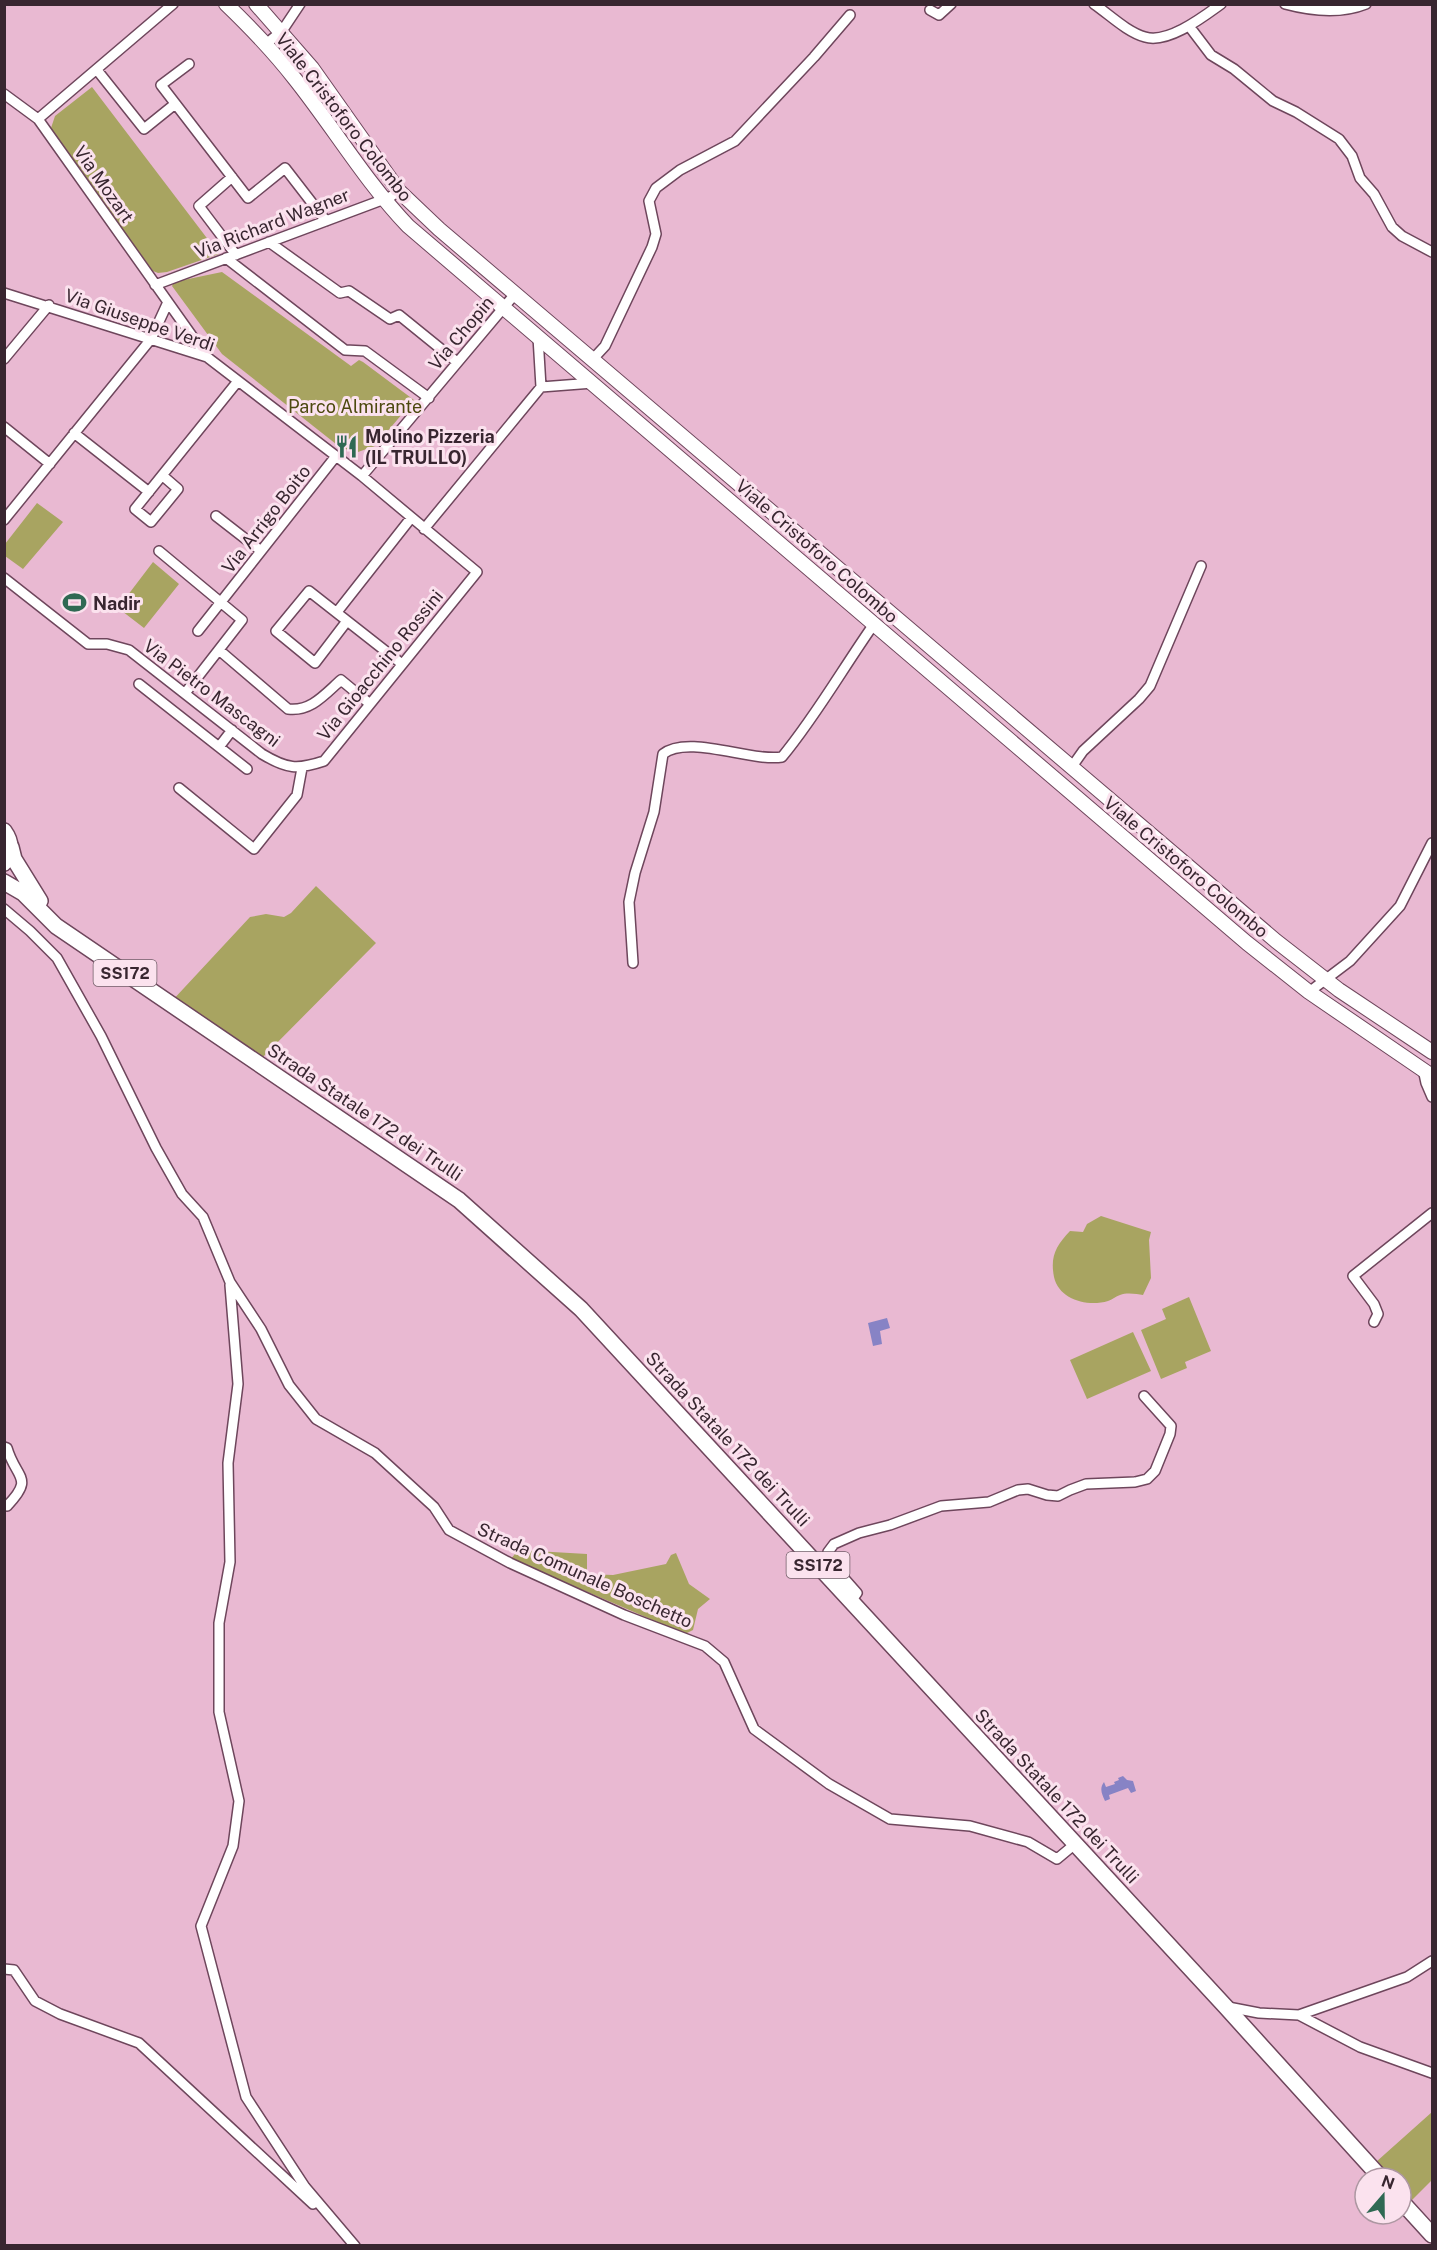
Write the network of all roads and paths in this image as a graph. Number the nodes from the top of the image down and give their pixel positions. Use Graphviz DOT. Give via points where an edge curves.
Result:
graph roads {
  1 [pos="173,4"];
  2 [pos="226,4"];
  3 [pos="256,4"];
  4 [pos="300,4"];
  5 [pos="951,4"];
  6 [pos="1094,4"];
  7 [pos="1221,4"];
  8 [pos="1285,4"];
  9 [pos="1366,4"];
  10 [pos="930,10"];
  11 [pos="850,15"];
  12 [pos="1189,26"];
  13 [pos="282,32"];
  14 [pos="266,44"];
  15 [pos="189,64"];
  16 [pos="97,69"];
  17 [pos="4,94"];
  18 [pos="175,104"];
  19 [pos="38,119"];
  20 [pos="232,177"];
  21 [pos="399,191"];
  22 [pos="383,200"];
  23 [pos="326,221"];
  24 [pos="269,242"];
  25 [pos="1432,252"];
  26 [pos="231,256"];
  27 [pos="155,285"];
  28 [pos="4,293"];
  29 [pos="515,294"];
  30 [pos="168,302"];
  31 [pos="49,305"];
  32 [pos="503,308"];
  33 [pos="538,337"];
  34 [pos="151,339"];
  35 [pos="207,357"];
  36 [pos="4,359"];
  37 [pos="592,360"];
  38 [pos="457,362"];
  39 [pos="238,381"];
  40 [pos="592,383"];
  41 [pos="542,387"];
  42 [pos="429,398"];
  43 [pos="4,427"];
  44 [pos="74,433"];
  45 [pos="336,456"];
  46 [pos="50,464"];
  47 [pos="163,476"];
  48 [pos="362,476"];
  49 [pos="149,492"];
  50 [pos="216,516"];
  51 [pos="411,518"];
  52 [pos="4,520"];
  53 [pos="424,529"];
  54 [pos="159,551"];
  55 [pos="261,551"];
  56 [pos="824,558"];
  57 [pos="1200,566"];
  58 [pos="477,572"];
  59 [pos="812,572"];
  60 [pos="4,578"];
  61 [pos="221,602"];
  62 [pos="337,612"];
  63 [pos="347,621"];
  64 [pos="874,624"];
  65 [pos="198,630"];
  66 [pos="219,650"];
  67 [pos="402,664"];
  68 [pos="139,684"];
  69 [pos="186,692"];
  70 [pos="370,704"];
  71 [pos="232,730"];
  72 [pos="219,747"];
  73 [pos="302,768"];
  74 [pos="1071,768"];
  75 [pos="247,769"];
  76 [pos="179,788"];
  77 [pos="4,831"];
  78 [pos="1432,843"];
  79 [pos="11,847"];
  80 [pos="5,863"];
  81 [pos="4,882"];
  82 [pos="4,909"];
  83 [pos="56,926"];
  84 [pos="633,963"];
  85 [pos="1324,979"];
  86 [pos="1309,992"];
  87 [pos="1432,1052"];
  88 [pos="1428,1072"];
  89 [pos="1432,1097"];
  90 [pos="1432,1213"];
  91 [pos="230,1282"];
  92 [pos="1374,1322"];
  93 [pos="1144,1396"];
  94 [pos="4,1447"];
  95 [pos="7,1506"];
  96 [pos="851,1601"];
  97 [pos="1075,1844"];
  98 [pos="1432,1961"];
  99 [pos="4,1969"];
  100 [pos="1225,2006"];
  101 [pos="1299,2015"];
  102 [pos="1432,2073"];
  103 [pos="1370,2166"];
  104 [pos="1413,2214"];
  105 [pos="346,2235"];
  106 [pos="1432,2235"];
  107 [pos="355,2246"];
  1 -- 16 [label="street"];
  2 -- 14 [label="main road, Viale Cristoforo Colombo"];
  3 -- 13 [label="main road, Viale Cristoforo Colombo"];
  4 -- 13 [label="street"];
  5 -- 10 [label="street" via="939,15"];
  6 -- 12 [label="street" via="1148,38"];
  7 -- 12 [label="street"];
  8 -- 9 [label="street" via="1332,11"];
  11 -- 37 [label="street" via="735,141 680,170 656,188 649,201 656,234 652,247 605,346"];
  12 -- 25 [label="street" via="1210,55 1273,100 1339,139 1392,227"];
  13 -- 14 [label="street"];
  13 -- 21 [label="main road, Viale Cristoforo Colombo"];
  14 -- 22 [label="main road, Viale Cristoforo Colombo"];
  15 -- 18 [label="street" via="161,86"];
  16 -- 18 [label="street" via="144,129"];
  16 -- 19 [label="street"];
  17 -- 19 [label="street, Via Mozart"];
  18 -- 20 [label="street"];
  19 -- 27 [label="street, Via Mozart"];
  20 -- 23 [label="street" via="248,198 285,168"];
  20 -- 26 [label="street" via="199,206"];
  21 -- 22 [label="street, Via Richard Wagner"];
  21 -- 29 [label="main road, Viale Cristoforo Colombo"];
  22 -- 23 [label="street, Via Richard Wagner"];
  22 -- 32 [label="main road, Viale Cristoforo Colombo"];
  23 -- 24 [label="street, Via Richard Wagner"];
  24 -- 26 [label="street, Via Richard Wagner"];
  24 -- 38 [label="street" via="340,292 349,291 390,319 399,315"];
  26 -- 27 [label="street, Via Richard Wagner"];
  26 -- 42 [label="street" via="345,350 365,351"];
  27 -- 30 [label="street, Via Mozart"];
  28 -- 31 [label="street, Via Giuseppe Verdi"];
  29 -- 32 [label="street, Via Chopin"];
  29 -- 37 [label="main road, Viale Cristoforo Colombo"];
  30 -- 34 [label="street"];
  30 -- 35 [label="street, Via Mozart"];
  31 -- 34 [label="street, Via Giuseppe Verdi"];
  31 -- 36 [label="street"];
  32 -- 33 [label="main road, Viale Cristoforo Colombo"];
  32 -- 38 [label="street, Via Chopin"];
  33 -- 40 [label="main road, Viale Cristoforo Colombo"];
  33 -- 41 [label="street"];
  34 -- 35 [label="street, Via Giuseppe Verdi"];
  34 -- 44 [label="street"];
  35 -- 39 [label="street, Via Giuseppe Verdi"];
  37 -- 56 [label="main road, Viale Cristoforo Colombo"];
  38 -- 42 [label="street, Via Chopin"];
  39 -- 45 [label="street, Via Giuseppe Verdi"];
  39 -- 47 [label="street"];
  40 -- 41 [label="street"];
  40 -- 59 [label="main road, Viale Cristoforo Colombo"];
  41 -- 53 [label="street"];
  42 -- 48 [label="street, Via Chopin"];
  43 -- 46 [label="street"];
  44 -- 46 [label="street"];
  44 -- 49 [label="street"];
  45 -- 48 [label="street, Via Giuseppe Verdi"];
  45 -- 55 [label="street, Via Arrigo Boito"];
  46 -- 52 [label="street"];
  47 -- 49 [label="street"];
  47 -- 49 [label="street" via="178,489 151,522 135,509"];
  48 -- 51 [label="street, Via Giuseppe Verdi"];
  50 -- 55 [label="street"];
  51 -- 53 [label="street, Via Giuseppe Verdi"];
  51 -- 62 [label="street"];
  53 -- 58 [label="street, Via Giuseppe Verdi"];
  54 -- 61 [label="street, Via Arrigo Boito"];
  55 -- 61 [label="street, Via Arrigo Boito"];
  56 -- 59 [label="street"];
  56 -- 74 [label="main road, Viale Cristoforo Colombo"];
  57 -- 74 [label="street" via="1150,687 1083,751"];
  58 -- 67 [label="street, Via Gioacchino Rossini"];
  59 -- 64 [label="main road, Viale Cristoforo Colombo"];
  60 -- 69 [label="street, Via Pietro Mascagni" via="88,644 129,650"];
  61 -- 65 [label="street, Via Arrigo Boito"];
  61 -- 66 [label="street, Via Arrigo Boito" via="242,620"];
  62 -- 63 [label="street"];
  62 -- 63 [label="street" via="309,591 276,631 315,663"];
  63 -- 67 [label="street"];
  64 -- 84 [label="street" via="782,758 705,747 669,749 663,754 654,812 629,902"];
  64 -- 86 [label="main road, Viale Cristoforo Colombo"];
  66 -- 69 [label="street, Via Arrigo Boito"];
  66 -- 70 [label="street" via="288,709 301,711 312,705 341,680"];
  67 -- 70 [label="street, Via Gioacchino Rossini"];
  68 -- 72 [label="street"];
  69 -- 71 [label="street, Via Pietro Mascagni"];
  70 -- 73 [label="street, Via Gioacchino Rossini" via="324,761"];
  71 -- 72 [label="street"];
  71 -- 73 [label="street, Via Pietro Mascagni" via="281,766"];
  72 -- 75 [label="street"];
  73 -- 76 [label="street" via="297,795 254,849"];
  74 -- 85 [label="main road, Viale Cristoforo Colombo"];
  77 -- 79 [label="main road"];
  78 -- 85 [label="street" via="1401,906 1350,962"];
  79 -- 80 [label="main road"];
  79 -- 83 [label="main road" via="14,859"];
  81 -- 83 [label="main road, Strada Statale 172 dei Trulli / SS172" via="23,892"];
  82 -- 91 [label="street, Strada Comunale Boschetto" via="57,958 156,1148 182,1194 203,1217"];
  83 -- 96 [label="main road, Strada Statale 172 dei Trulli / SS172" via="459,1200 581,1309"];
  85 -- 86 [label="street"];
  85 -- 87 [label="main road, Viale Cristoforo Colombo"];
  86 -- 88 [label="main road, Viale Cristoforo Colombo"];
  88 -- 89 [label="street" via="1426,1083"];
  90 -- 92 [label="street" via="1353,1276 1374,1304 1378,1314"];
  91 -- 97 [label="street, Strada Comunale Boschetto" via="261,1329 289,1385 316,1419 375,1454 434,1507 449,1530 510,1563 705,1647 724,1662 754,1729 829,1784 890,1819 970,1826 1028,1842 1057,1858"];
  91 -- 105 [label="street" via="238,1384 228,1463 230,1562 219,1623 219,1712 239,1801 233,1846 201,1926 246,2097 305,2187"];
  93 -- 96 [label="street" via="1171,1426 1155,1471 1147,1479 1086,1484 1058,1496 1018,1490 989,1502 941,1506 859,1533 834,1544 827,1559 857,1593"];
  94 -- 95 [label="street" via="23,1486"];
  96 -- 97 [label="main road, Strada Statale 172 dei Trulli / SS172"];
  97 -- 100 [label="main road, Strada Statale 172 dei Trulli / SS172"];
  98 -- 101 [label="street" via="1407,1977"];
  99 -- 105 [label="street" via="14,1970 35,2001 139,2043"];
  100 -- 101 [label="street"];
  100 -- 103 [label="main road, Strada Statale 172 dei Trulli / SS172"];
  101 -- 102 [label="street" via="1360,2047"];
  104 -- 106 [label="main road"];
  105 -- 107 [label="street"];
}
